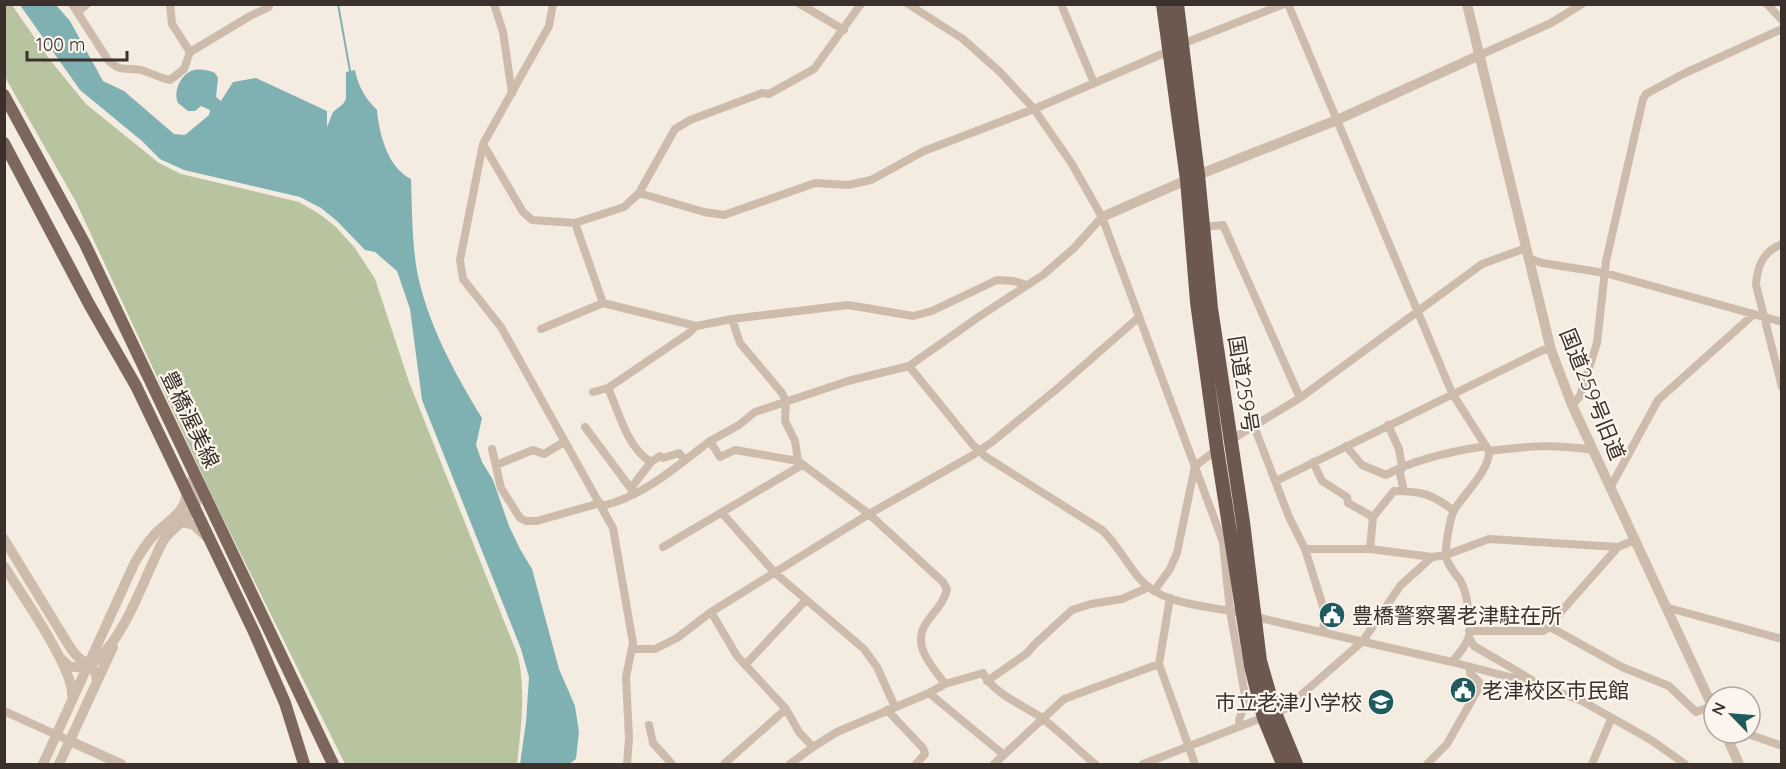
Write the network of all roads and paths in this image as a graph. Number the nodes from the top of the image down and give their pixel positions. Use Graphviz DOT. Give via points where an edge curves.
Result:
graph roads {
  1 [pos="72,4"];
  2 [pos="87,4"];
  3 [pos="170,4"];
  4 [pos="269,4"];
  5 [pos="494,4"];
  6 [pos="553,4"];
  7 [pos="800,4"];
  8 [pos="861,4"];
  9 [pos="908,4"];
  10 [pos="1061,4"];
  11 [pos="1286,4"];
  12 [pos="1467,4"];
  13 [pos="1582,4"];
  14 [pos="1767,4"];
  15 [pos="1165,5"];
  16 [pos="78,12"];
  17 [pos="1782,20"];
  18 [pos="1782,29"];
  19 [pos="844,30"];
  20 [pos="1182,44"];
  21 [pos="1169,51"];
  22 [pos="190,52"];
  23 [pos="1480,56"];
  24 [pos="1094,83"];
  25 [pos="512,93"];
  26 [pos="4,95"];
  27 [pos="1034,109"];
  28 [pos="1336,120"];
  29 [pos="4,143"];
  30 [pos="483,144"];
  31 [pos="1192,178"];
  32 [pos="639,193"];
  33 [pos="1102,217"];
  34 [pos="575,223"];
  35 [pos="1203,227"];
  36 [pos="85,244"];
  37 [pos="1782,244"];
  38 [pos="1527,253"];
  39 [pos="1605,273"];
  40 [pos="1027,285"];
  41 [pos="603,303"];
  42 [pos="1419,312"];
  43 [pos="1754,314"];
  44 [pos="1763,316"];
  45 [pos="1139,317"];
  46 [pos="732,319"];
  47 [pos="1782,322"];
  48 [pos="696,326"];
  49 [pos="541,329"];
  50 [pos="1551,350"];
  51 [pos="909,366"];
  52 [pos="1782,387"];
  53 [pos="608,388"];
  54 [pos="593,392"];
  55 [pos="1452,393"];
  56 [pos="1300,398"];
  57 [pos="786,401"];
  58 [pos="1572,405"];
  59 [pos="1388,425"];
  60 [pos="1254,426"];
  61 [pos="585,427"];
  62 [pos="1231,440"];
  63 [pos="710,441"];
  64 [pos="564,442"];
  65 [pos="1346,446"];
  66 [pos="1488,448"];
  67 [pos="492,449"];
  68 [pos="1217,449"];
  69 [pos="1593,450"];
  70 [pos="979,451"];
  71 [pos="685,460"];
  72 [pos="651,462"];
  73 [pos="1313,462"];
  74 [pos="800,463"];
  75 [pos="496,465"];
  76 [pos="1195,466"];
  77 [pos="1402,466"];
  78 [pos="1276,481"];
  79 [pos="1610,488"];
  80 [pos="186,490"];
  81 [pos="633,491"];
  82 [pos="1404,491"];
  83 [pos="601,505"];
  84 [pos="195,509"];
  85 [pos="1454,511"];
  86 [pos="722,513"];
  87 [pos="214,514"];
  88 [pos="869,514"];
  89 [pos="1373,517"];
  90 [pos="181,522"];
  91 [pos="166,524"];
  92 [pos="4,538"];
  93 [pos="1635,540"];
  94 [pos="211,541"];
  95 [pos="663,547"];
  96 [pos="1618,547"];
  97 [pos="1305,549"];
  98 [pos="1370,549"];
  99 [pos="1446,555"];
  100 [pos="1432,557"];
  101 [pos="4,566"];
  102 [pos="775,573"];
  103 [pos="1151,589"];
  104 [pos="1170,598"];
  105 [pos="806,600"];
  106 [pos="1665,607"];
  107 [pos="711,612"];
  108 [pos="1233,612"];
  109 [pos="1260,618"];
  110 [pos="1550,627"];
  111 [pos="121,628"];
  112 [pos="1323,632"];
  113 [pos="1469,635"];
  114 [pos="1782,639"];
  115 [pos="1363,641"];
  116 [pos="68,644"];
  117 [pos="96,647"];
  118 [pos="632,649"];
  119 [pos="60,658"];
  120 [pos="1452,662"];
  121 [pos="89,664"];
  122 [pos="1159,664"];
  123 [pos="745,665"];
  124 [pos="1470,667"];
  125 [pos="97,681"];
  126 [pos="987,681"];
  127 [pos="945,684"];
  128 [pos="1540,685"];
  129 [pos="1702,685"];
  130 [pos="929,693"];
  131 [pos="72,701"];
  132 [pos="891,708"];
  133 [pos="786,709"];
  134 [pos="4,711"];
  135 [pos="1702,711"];
  136 [pos="1269,716"];
  137 [pos="1043,719"];
  138 [pos="1611,719"];
  139 [pos="649,725"];
  140 [pos="1239,726"];
  141 [pos="56,734"];
  142 [pos="1762,739"];
  143 [pos="70,741"];
  144 [pos="1730,745"];
  145 [pos="1188,746"];
  146 [pos="1782,746"];
  147 [pos="813,747"];
  148 [pos="1004,755"];
  149 [pos="43,765"];
  150 [pos="60,765"];
  151 [pos="121,765"];
  152 [pos="304,765"];
  153 [pos="333,765"];
  154 [pos="627,765"];
  155 [pos="672,765"];
  156 [pos="723,765"];
  157 [pos="790,765"];
  158 [pos="916,765"];
  159 [pos="994,765"];
  160 [pos="1095,765"];
  161 [pos="1143,765"];
  162 [pos="1195,765"];
  163 [pos="1283,765"];
  164 [pos="1296,765"];
  165 [pos="1427,765"];
  166 [pos="1592,765"];
  167 [pos="1685,765"];
  168 [pos="1739,765"];
  1 -- 16 [label="street"];
  2 -- 16 [label="street"];
  3 -- 22 [label="street" via="172,24"];
  4 -- 22 [label="street"];
  5 -- 25 [label="street" via="503,32"];
  6 -- 25 [label="street" via="549,26"];
  7 -- 19 [label="street"];
  8 -- 19 [label="street"];
  9 -- 27 [label="street" via="963,39"];
  10 -- 24 [label="street"];
  11 -- 20 [label="street"];
  11 -- 28 [label="street"];
  12 -- 23 [label="street, 国道259号旧道"];
  13 -- 23 [label="street"];
  14 -- 17 [label="street"];
  15 -- 20 [label="highway, 国道259号"];
  15 -- 21 [label="highway, 国道259号"];
  16 -- 22 [label="street" via="115,67 170,80 184,69"];
  18 -- 39 [label="street" via="1646,94"];
  19 -- 32 [label="street" via="814,69 769,94 762,93 675,129"];
  20 -- 31 [label="highway, 国道259号"];
  21 -- 24 [label="street"];
  21 -- 31 [label="highway, 国道259号"];
  23 -- 28 [label="street"];
  23 -- 38 [label="street, 国道259号旧道"];
  24 -- 27 [label="street"];
  25 -- 30 [label="street"];
  26 -- 36 [label="main road, 豊橋渥美線"];
  27 -- 32 [label="street" via="924,151 871,180 848,185 815,183 724,215"];
  27 -- 33 [label="street"];
  28 -- 31 [label="street"];
  28 -- 42 [label="street"];
  29 -- 80 [label="main road, 豊橋渥美線" via="135,386"];
  30 -- 34 [label="street" via="523,212 532,220"];
  30 -- 64 [label="street" via="460,260 461,273 501,327"];
  31 -- 33 [label="street"];
  31 -- 35 [label="highway, 国道259号"];
  31 -- 68 [label="highway, 国道259号" via="1197,302"];
  32 -- 34 [label="street" via="624,207"];
  33 -- 40 [label="street" via="1074,248"];
  33 -- 45 [label="street"];
  34 -- 41 [label="street"];
  35 -- 56 [label="street" via="1223,225"];
  35 -- 62 [label="highway, 国道259号"];
  36 -- 84 [label="street" via="93,273 196,490"];
  36 -- 87 [label="main road, 豊橋渥美線"];
  37 -- 44 [label="street" via="1767,252 1757,269 1756,285"];
  38 -- 39 [label="street" via="1542,263"];
  38 -- 42 [label="street" via="1482,264"];
  38 -- 50 [label="street, 国道259号旧道"];
  39 -- 43 [label="street"];
  39 -- 58 [label="street" via="1597,343 1580,396"];
  40 -- 46 [label="street" via="997,280 913,316 848,305"];
  40 -- 51 [label="street"];
  41 -- 48 [label="street"];
  41 -- 49 [label="street"];
  42 -- 55 [label="street"];
  42 -- 56 [label="street"];
  43 -- 44 [label="street"];
  43 -- 79 [label="street" via="1658,399"];
  44 -- 47 [label="street"];
  44 -- 52 [label="street"];
  45 -- 70 [label="street"];
  45 -- 76 [label="street"];
  46 -- 48 [label="street"];
  46 -- 57 [label="street" via="740,342"];
  48 -- 53 [label="street"];
  50 -- 55 [label="street" via="1543,350"];
  50 -- 58 [label="street, 国道259号旧道"];
  51 -- 57 [label="street"];
  51 -- 70 [label="street"];
  53 -- 54 [label="street"];
  53 -- 72 [label="street" via="632,442"];
  55 -- 59 [label="street"];
  55 -- 66 [label="street"];
  56 -- 60 [label="street"];
  57 -- 63 [label="street" via="755,412"];
  57 -- 74 [label="street" via="785,421"];
  58 -- 69 [label="street, 国道259号旧道"];
  59 -- 65 [label="street"];
  59 -- 77 [label="street"];
  60 -- 62 [label="street"];
  60 -- 78 [label="street"];
  61 -- 81 [label="street"];
  62 -- 68 [label="street"];
  62 -- 136 [label="highway, 国道259号"];
  63 -- 71 [label="street"];
  63 -- 74 [label="street" via="720,457 735,450"];
  64 -- 75 [label="street" via="544,454 533,450"];
  64 -- 83 [label="street"];
  65 -- 73 [label="street"];
  65 -- 77 [label="street" via="1362,465 1386,475"];
  66 -- 69 [label="street" via="1560,445"];
  66 -- 77 [label="street" via="1455,451"];
  66 -- 85 [label="street" via="1490,456 1485,466"];
  67 -- 75 [label="street"];
  68 -- 76 [label="street"];
  68 -- 136 [label="highway, 国道259号" via="1251,666"];
  69 -- 79 [label="street, 国道259号旧道"];
  70 -- 88 [label="street"];
  70 -- 103 [label="street" via="1102,530"];
  71 -- 72 [label="street" via="679,453"];
  71 -- 81 [label="street"];
  72 -- 81 [label="street"];
  73 -- 78 [label="street"];
  73 -- 89 [label="street" via="1322,481"];
  74 -- 86 [label="street"];
  74 -- 88 [label="street"];
  75 -- 83 [label="street" via="501,488 526,521"];
  76 -- 103 [label="street" via="1177,553 1170,569"];
  76 -- 108 [label="street" via="1223,542"];
  77 -- 82 [label="street"];
  78 -- 97 [label="street"];
  79 -- 93 [label="street, 国道259号旧道"];
  80 -- 84 [label="main road, 豊橋渥美線"];
  80 -- 91 [label="street" via="184,505"];
  81 -- 83 [label="street" via="620,502"];
  82 -- 85 [label="street" via="1422,491"];
  82 -- 89 [label="street" via="1389,495"];
  83 -- 118 [label="street" via="613,528"];
  84 -- 87 [label="street"];
  84 -- 90 [label="street"];
  84 -- 91 [label="street"];
  84 -- 94 [label="main road, 豊橋渥美線"];
  85 -- 99 [label="street"];
  86 -- 95 [label="street"];
  86 -- 102 [label="street"];
  87 -- 153 [label="main road, 豊橋渥美線"];
  88 -- 102 [label="street"];
  88 -- 127 [label="street" via="944,582 945,599 925,625 922,647"];
  89 -- 98 [label="street"];
  90 -- 94 [label="street" via="194,525"];
  90 -- 111 [label="street" via="163,541"];
  91 -- 117 [label="street" via="141,553"];
  92 -- 116 [label="street"];
  93 -- 96 [label="street"];
  93 -- 106 [label="street, 国道259号旧道"];
  94 -- 152 [label="main road, 豊橋渥美線" via="285,703"];
  96 -- 99 [label="street" via="1489,539"];
  96 -- 110 [label="street"];
  97 -- 98 [label="street"];
  97 -- 112 [label="street" via="1324,613"];
  98 -- 100 [label="street"];
  99 -- 100 [label="street"];
  99 -- 113 [label="street" via="1467,600"];
  100 -- 115 [label="street" via="1400,586"];
  101 -- 119 [label="street"];
  102 -- 105 [label="street"];
  102 -- 107 [label="street"];
  103 -- 104 [label="street"];
  103 -- 126 [label="street" via="1072,610 1017,662"];
  104 -- 108 [label="street"];
  104 -- 122 [label="street"];
  105 -- 123 [label="street"];
  105 -- 132 [label="street" via="864,649 877,667"];
  106 -- 114 [label="street"];
  106 -- 129 [label="street, 国道259号旧道"];
  107 -- 118 [label="street" via="655,649"];
  107 -- 123 [label="street"];
  108 -- 140 [label="street" via="1246,701"];
  109 -- 112 [label="street"];
  110 -- 113 [label="street" via="1543,631"];
  110 -- 135 [label="street" via="1622,667 1669,686 1696,712"];
  111 -- 121 [label="street" via="99,658"];
  111 -- 125 [label="street"];
  112 -- 115 [label="street"];
  113 -- 120 [label="street"];
  113 -- 128 [label="street" via="1474,646"];
  115 -- 120 [label="street"];
  115 -- 136 [label="street" via="1296,701"];
  116 -- 117 [label="street" via="85,654"];
  116 -- 121 [label="street"];
  117 -- 121 [label="street"];
  118 -- 154 [label="street" via="626,677"];
  119 -- 121 [label="street" via="75,668"];
  119 -- 131 [label="street" via="72,683"];
  120 -- 124 [label="street"];
  121 -- 125 [label="street"];
  121 -- 131 [label="street"];
  122 -- 137 [label="street" via="1064,699"];
  122 -- 145 [label="street"];
  123 -- 133 [label="street"];
  124 -- 128 [label="street"];
  124 -- 165 [label="street" via="1470,673 1481,684 1447,744"];
  125 -- 143 [label="street"];
  126 -- 127 [label="street" via="983,673"];
  126 -- 137 [label="street"];
  127 -- 130 [label="street"];
  128 -- 138 [label="street" via="1582,701"];
  130 -- 132 [label="street"];
  130 -- 148 [label="street"];
  131 -- 141 [label="street"];
  132 -- 147 [label="street"];
  132 -- 158 [label="street" via="923,748 925,754"];
  133 -- 147 [label="street"];
  133 -- 156 [label="street"];
  134 -- 141 [label="street"];
  136 -- 140 [label="street"];
  136 -- 163 [label="highway, 国道259号"];
  136 -- 164 [label="highway, 国道259号"];
  137 -- 148 [label="street"];
  137 -- 160 [label="street"];
  138 -- 166 [label="street"];
  138 -- 167 [label="street" via="1651,740"];
  139 -- 155 [label="street" via="653,743"];
  140 -- 145 [label="street"];
  141 -- 143 [label="street"];
  141 -- 149 [label="street"];
  142 -- 146 [label="street"];
  143 -- 150 [label="street"];
  143 -- 151 [label="street"];
  144 -- 168 [label="street"];
  145 -- 161 [label="street"];
  145 -- 162 [label="street"];
  147 -- 157 [label="street"];
  148 -- 159 [label="street"];
}
